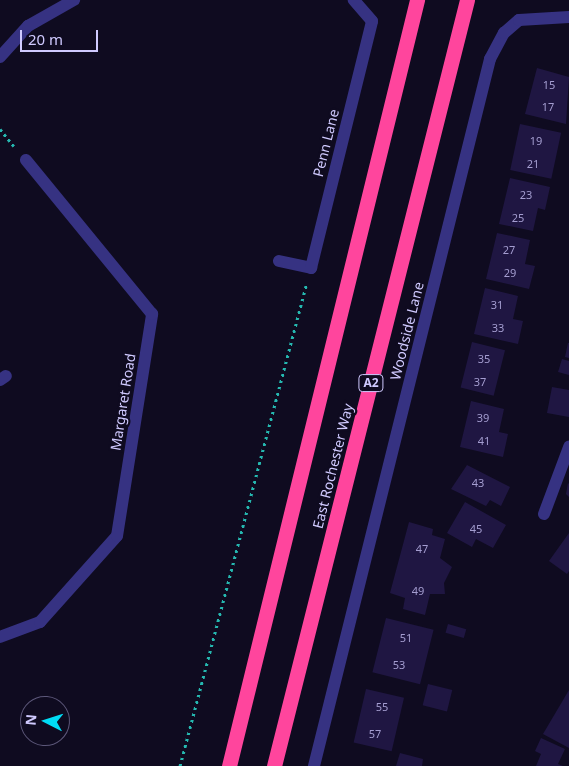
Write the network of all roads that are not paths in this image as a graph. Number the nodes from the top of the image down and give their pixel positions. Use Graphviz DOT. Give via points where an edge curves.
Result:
graph roads {
  1 [pos="74,0"];
  2 [pos="354,0"];
  3 [pos="417,0"];
  4 [pos="468,0"];
  5 [pos="569,17"];
  6 [pos="0,57"];
  7 [pos="26,160"];
  8 [pos="279,260"];
  9 [pos="569,447"];
  10 [pos="544,514"];
  11 [pos="0,637"];
  12 [pos="229,765"];
  13 [pos="274,766"];
  14 [pos="314,766"];
  1 -- 6 [label="street" via="28,26"];
  2 -- 8 [label="street, Penn Lane" via="372,21 311,268"];
  3 -- 12 [label="highway"];
  4 -- 13 [label="highway, East Rochester Way / A2"];
  5 -- 14 [label="street, Woodside Lane" via="519,20 504,33 490,59"];
  7 -- 11 [label="street, Margaret Road" via="152,314 117,536 40,622"];
  9 -- 10 [label="street"];
}
